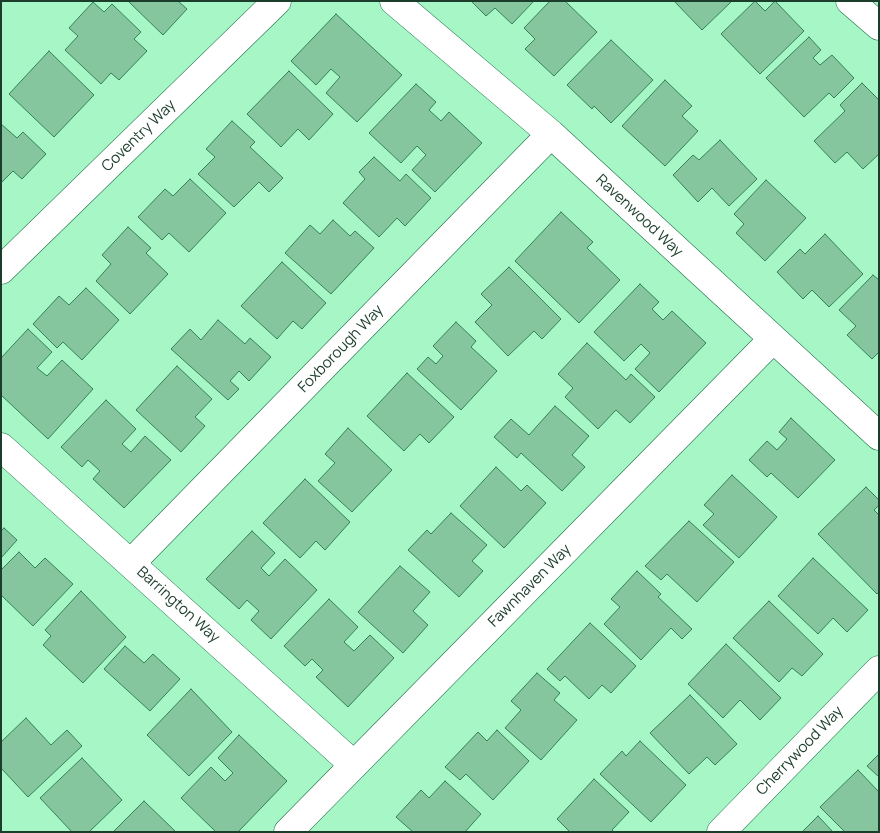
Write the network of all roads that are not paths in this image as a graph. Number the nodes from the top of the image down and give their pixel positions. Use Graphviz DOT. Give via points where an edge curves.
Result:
graph roads {
  1 [pos="277,1"];
  2 [pos="394,1"];
  3 [pos="850,1"];
  4 [pos="879,26"];
  5 [pos="551,134"];
  6 [pos="1,270"];
  7 [pos="772,340"];
  8 [pos="879,436"];
  9 [pos="1,447"];
  10 [pos="131,563"];
  11 [pos="879,670"];
  12 [pos="354,765"];
  13 [pos="288,832"];
  14 [pos="722,832"];
  1 -- 6 [label="street, Coventry Way"];
  2 -- 5 [label="street, Ravenwood Way"];
  3 -- 4 [label="street"];
  5 -- 7 [label="street, Ravenwood Way"];
  5 -- 10 [label="street, Foxborough Way"];
  7 -- 8 [label="street, Ravenwood Way"];
  7 -- 12 [label="street, Fawnhaven Way"];
  9 -- 10 [label="street, Barrington Way"];
  10 -- 12 [label="street, Barrington Way"];
  11 -- 14 [label="street, Cherrywood Way"];
  12 -- 13 [label="street, Fawnhaven Way"];
}
